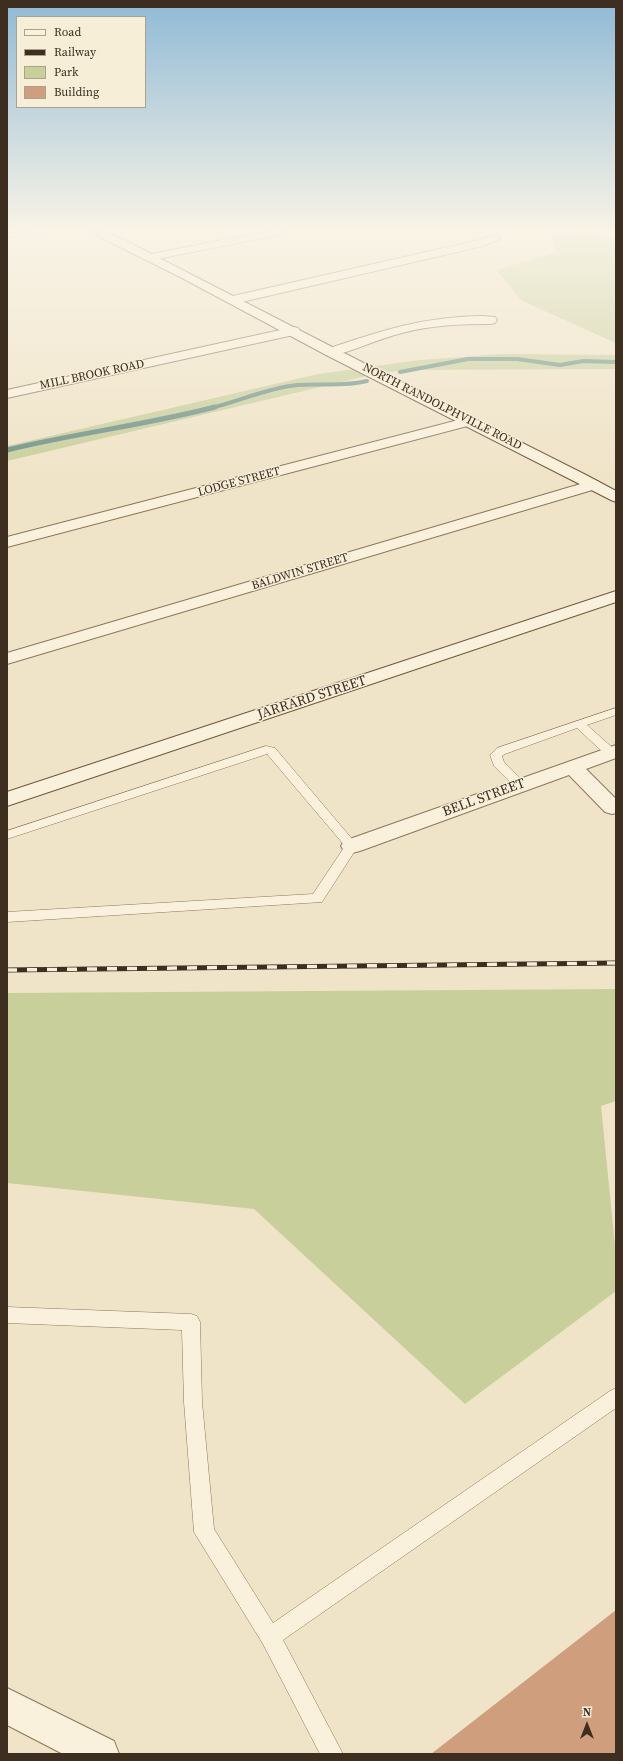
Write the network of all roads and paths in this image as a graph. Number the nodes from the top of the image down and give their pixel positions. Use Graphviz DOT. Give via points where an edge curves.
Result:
graph roads {
  1 [pos="259,313"];
  2 [pos="491,320"];
  3 [pos="294,331"];
  4 [pos="332,352"];
  5 [pos="7,394"];
  6 [pos="470,421"];
  7 [pos="594,485"];
  8 [pos="616,497"];
  9 [pos="7,542"];
  10 [pos="616,596"];
  11 [pos="7,659"];
  12 [pos="616,711"];
  13 [pos="579,724"];
  14 [pos="614,752"];
  15 [pos="574,767"];
  16 [pos="520,785"];
  17 [pos="7,799"];
  18 [pos="612,807"];
  19 [pos="7,835"];
  20 [pos="352,846"];
  21 [pos="7,917"];
  22 [pos="7,1315"];
  23 [pos="616,1396"];
  24 [pos="270,1637"];
  25 [pos="7,1706"];
  26 [pos="101,1754"];
  27 [pos="332,1754"];
  1 -- 3 [label="street, NORTH RANDOLPHVILLE ROAD"];
  2 -- 4 [label="street" via="455,320 419,325"];
  3 -- 4 [label="street, NORTH RANDOLPHVILLE ROAD"];
  3 -- 5 [label="street, MILL BROOK ROAD"];
  4 -- 6 [label="street, NORTH RANDOLPHVILLE ROAD"];
  6 -- 7 [label="street, NORTH RANDOLPHVILLE ROAD"];
  6 -- 9 [label="street, LODGE STREET"];
  7 -- 8 [label="street, NORTH RANDOLPHVILLE ROAD"];
  7 -- 11 [label="street, BALDWIN STREET"];
  10 -- 17 [label="street, JARRARD STREET"];
  12 -- 13 [label="lane"];
  13 -- 14 [label="lane"];
  13 -- 16 [label="lane" via="496,755 498,763"];
  14 -- 15 [label="street, BELL STREET"];
  15 -- 16 [label="street, BELL STREET"];
  15 -- 18 [label="street"];
  16 -- 20 [label="street, BELL STREET"];
  19 -- 20 [label="lane" via="266,750 271,751"];
  20 -- 21 [label="lane" via="317,899"];
  22 -- 24 [label="lane" via="191,1322 193,1402 204,1532"];
  23 -- 24 [label="lane"];
  24 -- 27 [label="lane"];
  25 -- 26 [label="street"];
}
